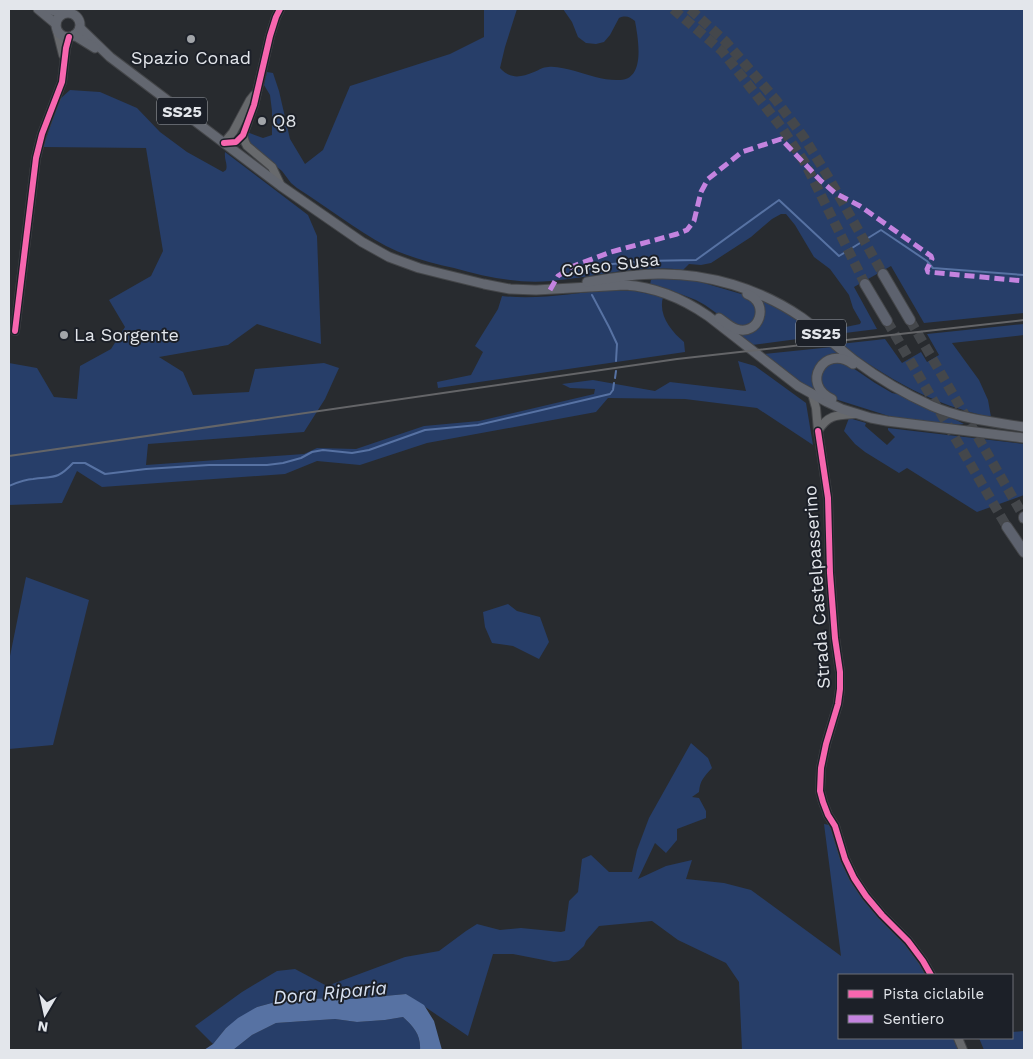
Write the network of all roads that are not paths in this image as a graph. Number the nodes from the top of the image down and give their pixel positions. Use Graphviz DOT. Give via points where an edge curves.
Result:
graph roads {
  1 [pos="38,9"];
  2 [pos="50,9"];
  3 [pos="280,9"];
  4 [pos="62,14"];
  5 [pos="56,27"];
  6 [pos="74,33"];
  7 [pos="64,58"];
  8 [pos="255,94"];
  9 [pos="243,135"];
  10 [pos="224,143"];
  11 [pos="281,186"];
  12 [pos="883,274"];
  13 [pos="707,278"];
  14 [pos="865,284"];
  15 [pos="550,290"];
  16 [pos="684,301"];
  17 [pos="910,320"];
  18 [pos="887,321"];
  19 [pos="15,331"];
  20 [pos="892,385"];
  21 [pos="812,394"];
  22 [pos="857,414"];
  23 [pos="1024,426"];
  24 [pos="818,430"];
  25 [pos="1024,438"];
  26 [pos="1007,527"];
  27 [pos="1024,552"];
  28 [pos="930,974"];
  1 -- 5 [label="main road, SS25"];
  2 -- 4 [label="main road, SS25"];
  3 -- 8 [label="street"];
  4 -- 5 [label="main road"];
  4 -- 6 [label="main road, SS25" via="69,12 79,21"];
  5 -- 6 [label="main road, SS25" via="62,36"];
  5 -- 7 [label="street"];
  6 -- 7 [label="street"];
  6 -- 10 [label="main road, Corso Susa / SS25"];
  7 -- 19 [label="street" via="62,82 36,158"];
  8 -- 9 [label="street"];
  8 -- 10 [label="street"];
  9 -- 10 [label="street" via="236,142"];
  9 -- 11 [label="street" via="247,146 272,167"];
  10 -- 11 [label="main road, Corso Susa / SS25"];
  11 -- 15 [label="main road, Corso Susa / SS25" via="362,242 396,260 498,287"];
  12 -- 17 [label="highway"];
  13 -- 15 [label="main road, Corso Susa / SS25" via="648,274"];
  13 -- 16 [label="main road" via="755,298 760,309 756,324 746,330 736,329 703,306"];
  13 -- 20 [label="main road, Corso Susa / SS25" via="752,291 786,308"];
  14 -- 18 [label="highway"];
  15 -- 16 [label="main road, Corso Susa / SS25" via="636,286 661,291"];
  16 -- 21 [label="main road, Corso Susa / SS25"];
  20 -- 22 [label="main road" via="876,381 848,360 834,358 824,363 817,377 820,390"];
  20 -- 23 [label="main road, Corso Susa / SS25" via="949,412"];
  21 -- 22 [label="main road, Corso Susa / SS25"];
  21 -- 24 [label="street, Strada Castelpasserino"];
  22 -- 24 [label="street" via="827,419"];
  22 -- 25 [label="main road, Corso Susa / SS25" via="907,424"];
  24 -- 28 [label="street, Strada Castelpasserino" via="828,498 830,573 840,681 838,704 821,768 820,790 854,878 882,915 908,941"];
  26 -- 27 [label="highway"];
}
